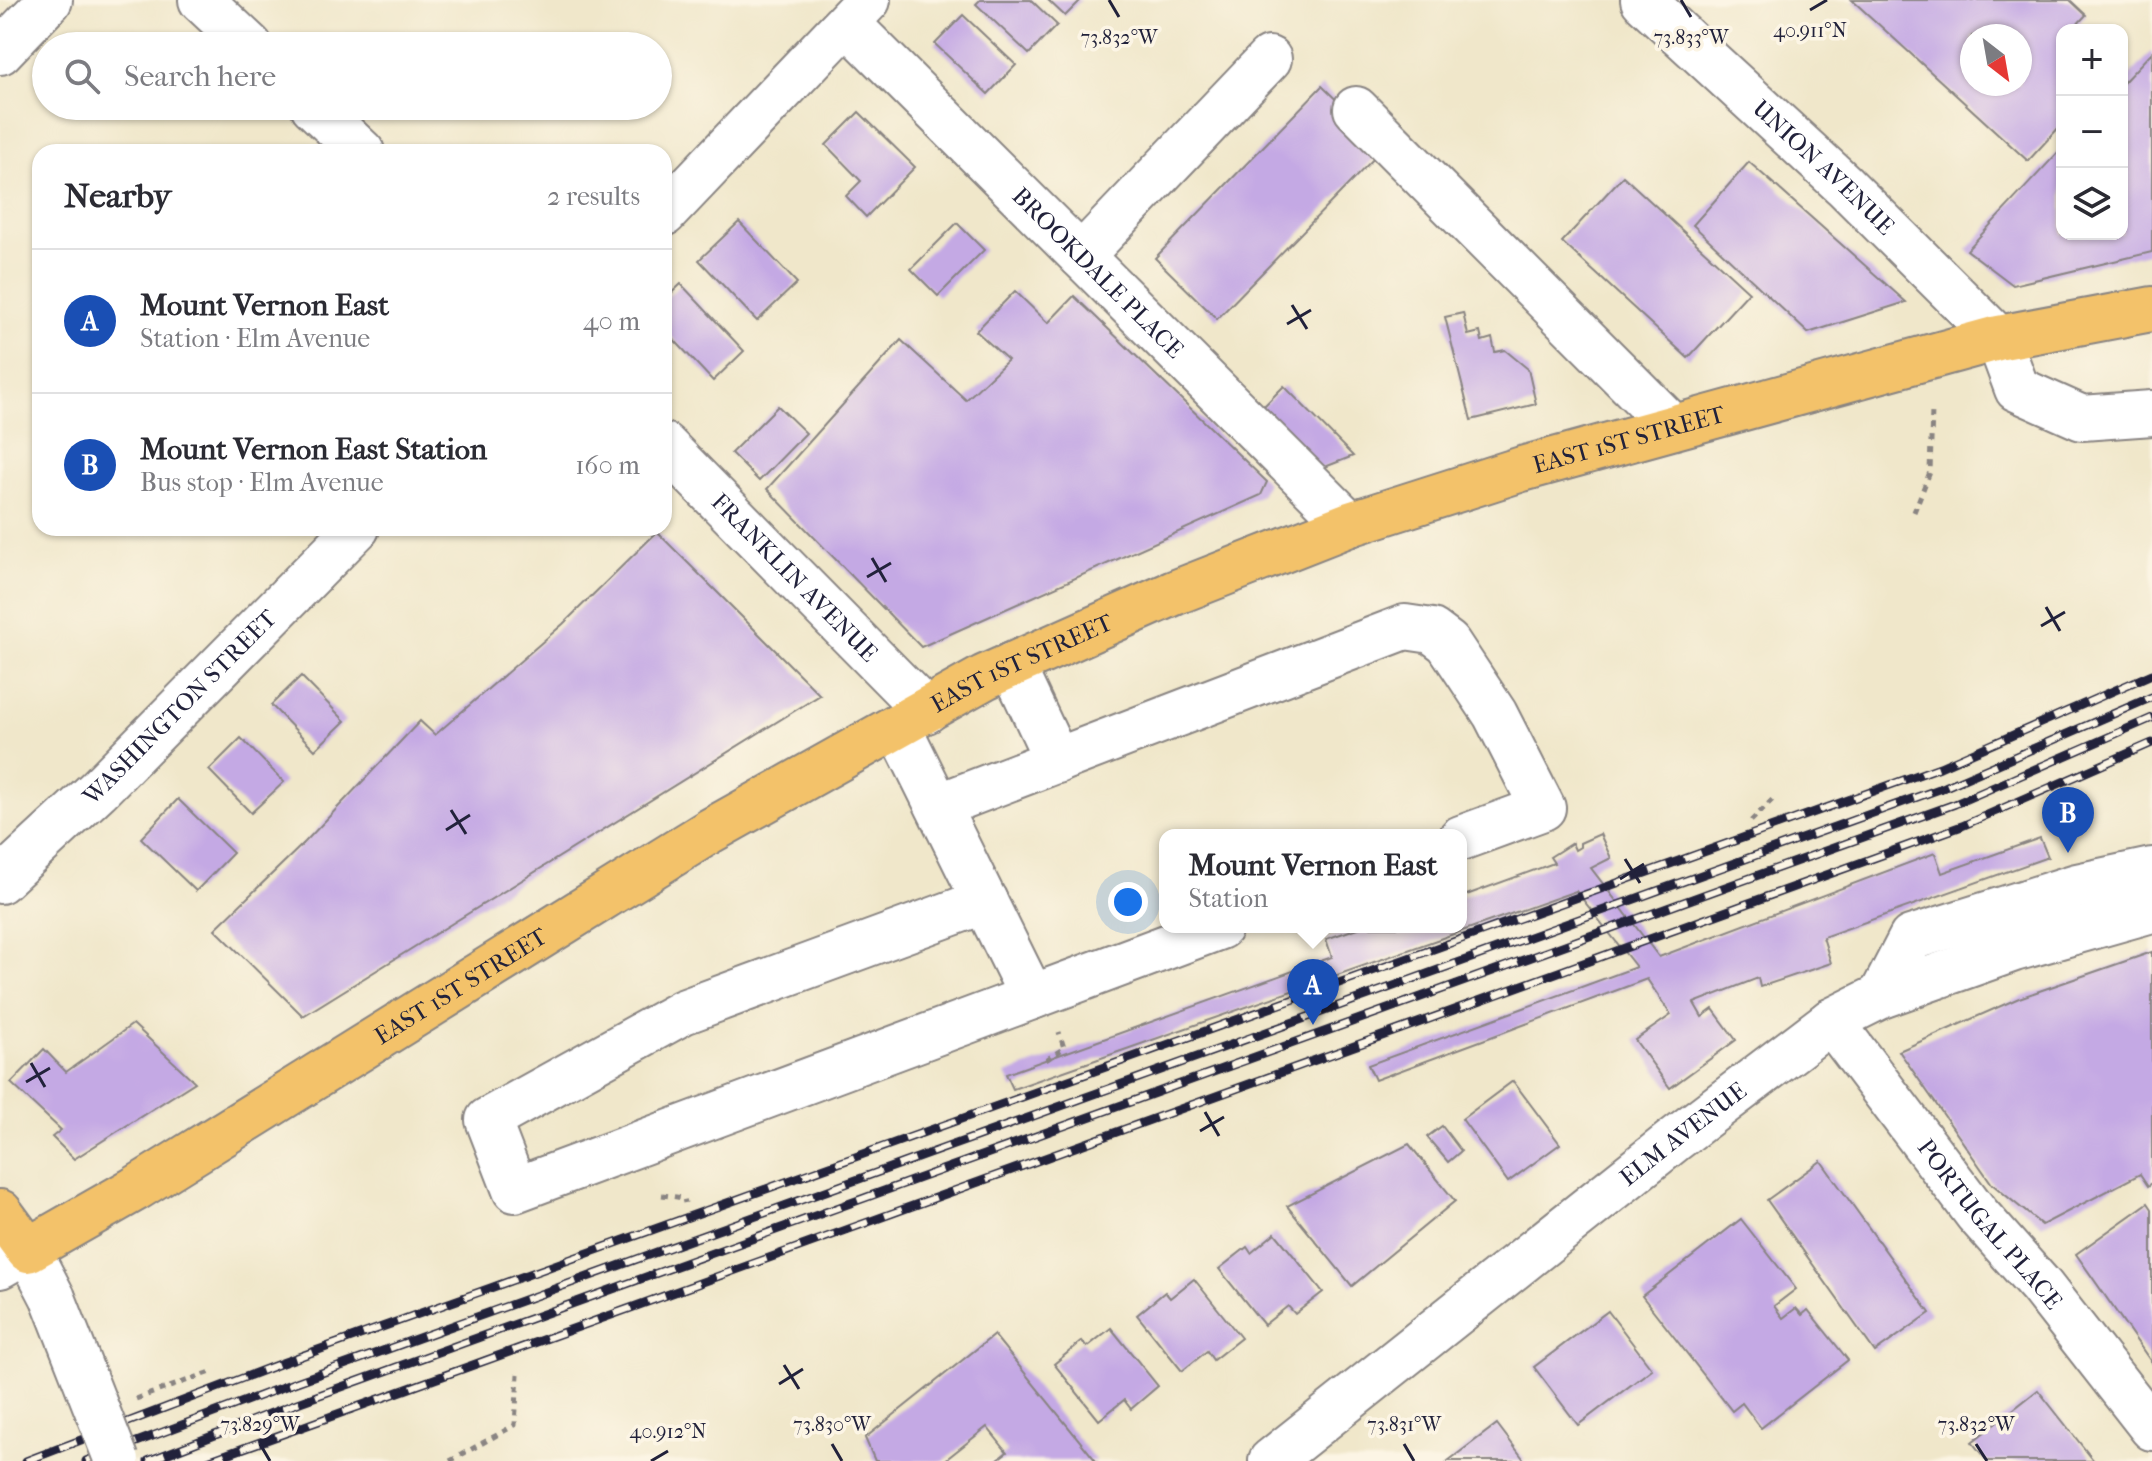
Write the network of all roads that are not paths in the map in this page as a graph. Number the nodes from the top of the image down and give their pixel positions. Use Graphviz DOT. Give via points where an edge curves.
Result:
graph roads {
  1 [pos="50,0"];
  2 [pos="201,0"];
  3 [pos="1643,0"];
  4 [pos="857,11"];
  5 [pos="235,32"];
  6 [pos="0,52"];
  7 [pos="1269,59"];
  8 [pos="1356,109"];
  9 [pos="328,120"];
  10 [pos="353,144"];
  11 [pos="672,206"];
  12 [pos="1081,256"];
  13 [pos="2152,309"];
  14 [pos="1998,338"];
  15 [pos="2152,413"];
  16 [pos="1673,427"];
  17 [pos="672,454"];
  18 [pos="1350,524"];
  19 [pos="349,536"];
  20 [pos="1012,665"];
  21 [pos="912,718"];
  22 [pos="1057,761"];
  23 [pos="938,806"];
  24 [pos="1467,836"];
  25 [pos="2152,870"];
  26 [pos="0,881"];
  27 [pos="985,901"];
  28 [pos="2152,910"];
  29 [pos="1204,933"];
  30 [pos="1881,996"];
  31 [pos="1032,997"];
  32 [pos="1831,1021"];
  33 [pos="0,1212"];
  34 [pos="14,1258"];
  35 [pos="2152,1428"];
  36 [pos="117,1461"];
  37 [pos="1271,1461"];
  1 -- 6 [label="street"];
  2 -- 5 [label="street"];
  3 -- 14 [label="street, UNION AVENUE" via="1844,185"];
  4 -- 11 [label="street"];
  4 -- 12 [label="street, BROOKDALE PLACE"];
  7 -- 12 [label="street"];
  8 -- 16 [label="street"];
  9 -- 10 [label="street"];
  12 -- 18 [label="street, BROOKDALE PLACE"];
  13 -- 14 [label="main road, EAST 1ST STREET"];
  14 -- 15 [label="street" via="2017,389 2082,418"];
  14 -- 16 [label="main road, EAST 1ST STREET"];
  16 -- 18 [label="main road, EAST 1ST STREET"];
  17 -- 21 [label="street, FRANKLIN AVENUE"];
  18 -- 20 [label="main road, EAST 1ST STREET" via="1174,593"];
  19 -- 26 [label="street, WASHINGTON STREET" via="98,790"];
  20 -- 21 [label="main road, EAST 1ST STREET"];
  20 -- 22 [label="street"];
  21 -- 23 [label="street, FRANKLIN AVENUE"];
  21 -- 34 [label="main road, EAST 1ST STREET" via="710,831 135,1189"];
  22 -- 23 [label="street"];
  22 -- 24 [label="street" via="1405,627 1432,631 1448,643 1495,714 1543,808"];
  23 -- 27 [label="street, FRANKLIN AVENUE"];
  25 -- 30 [label="street" via="2077,886 1911,938"];
  27 -- 31 [label="street, FRANKLIN AVENUE"];
  27 -- 31 [label="street" via="683,1012 488,1120 515,1190"];
  28 -- 30 [label="street, ELM AVENUE" via="2014,949"];
  29 -- 31 [label="street"];
  30 -- 32 [label="street, ELM AVENUE"];
  32 -- 35 [label="street, PORTUGAL PLACE" via="1977,1214"];
  32 -- 37 [label="street, ELM AVENUE"];
  33 -- 34 [label="main road"];
  34 -- 36 [label="street, bridge" via="53,1298"];
}
